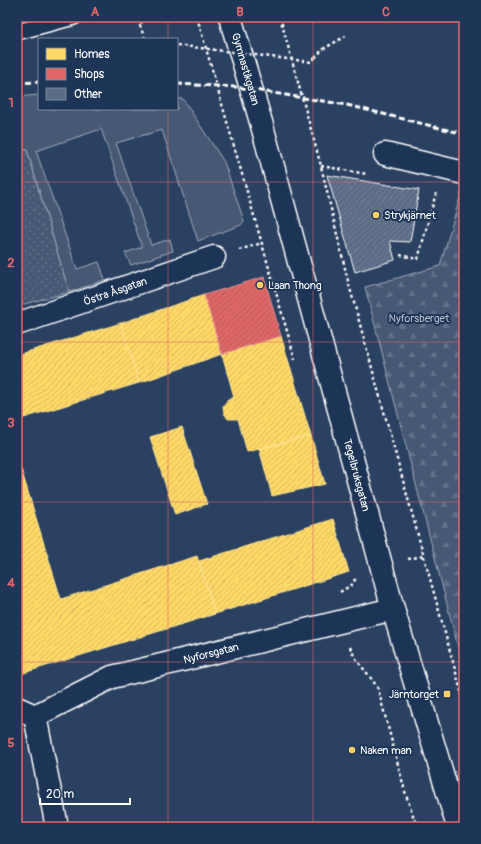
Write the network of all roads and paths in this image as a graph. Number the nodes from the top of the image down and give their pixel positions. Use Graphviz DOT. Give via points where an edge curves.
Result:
graph roads {
  1 [pos="74,17"];
  2 [pos="159,17"];
  3 [pos="197,17"];
  4 [pos="230,17"];
  5 [pos="280,17"];
  6 [pos="17,32"];
  7 [pos="346,36"];
  8 [pos="145,38"];
  9 [pos="178,45"];
  10 [pos="261,122"];
  11 [pos="385,154"];
  12 [pos="441,168"];
  13 [pos="464,173"];
  14 [pos="400,255"];
  15 [pos="214,257"];
  16 [pos="17,324"];
  17 [pos="297,364"];
  18 [pos="356,574"];
  19 [pos="393,609"];
  20 [pos="344,621"];
  21 [pos="464,702"];
  22 [pos="26,712"];
  23 [pos="57,827"];
  24 [pos="417,827"];
  25 [pos="458,827"];
  1 -- 6 [label="lane"];
  2 -- 8 [label="path" via="139,23"];
  3 -- 17 [label="path"];
  4 -- 10 [label="street, Gymnastikgatan"];
  5 -- 21 [label="path" via="319,160 348,281"];
  7 -- 9 [label="path, bridge" via="323,50 311,62"];
  10 -- 19 [label="street, Tegelbruksgatan"];
  11 -- 12 [label="street"];
  12 -- 13 [label="street"];
  12 -- 14 [label="path" via="418,259"];
  15 -- 16 [label="street, Östra Åsgatan"];
  18 -- 20 [label="path" via="353,584 340,592 338,598"];
  19 -- 20 [label="street, Nyforsgatan"];
  19 -- 25 [label="street, Tegelbruksgatan"];
  20 -- 22 [label="street, Nyforsgatan" via="112,677"];
  20 -- 24 [label="path" via="355,658 378,689"];
  22 -- 23 [label="street"];
}
